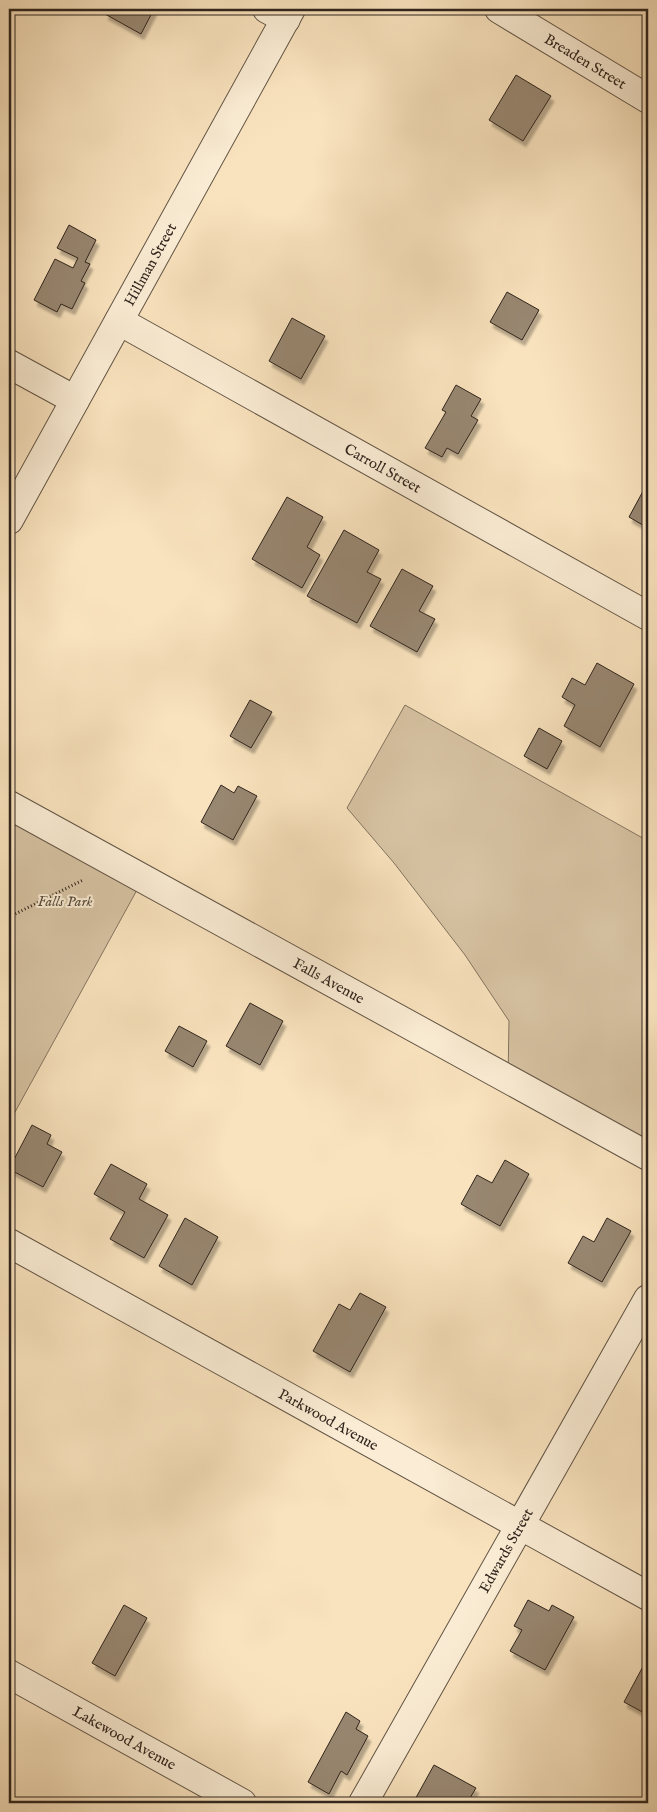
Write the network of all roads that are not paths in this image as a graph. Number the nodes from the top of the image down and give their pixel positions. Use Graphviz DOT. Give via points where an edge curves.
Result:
graph roads {
  1 [pos="499,9"];
  2 [pos="281,12"];
  3 [pos="648,99"];
  4 [pos="119,321"];
  5 [pos="9,364"];
  6 [pos="75,400"];
  7 [pos="9,520"];
  8 [pos="648,616"];
  9 [pos="9,805"];
  10 [pos="648,1156"];
  11 [pos="9,1244"];
  12 [pos="648,1299"];
  13 [pos="520,1526"];
  14 [pos="648,1596"];
  15 [pos="9,1674"];
  16 [pos="242,1803"];
  17 [pos="364,1803"];
  1 -- 3 [label="street, Breaden Street"];
  2 -- 4 [label="street, Hillman Street"];
  4 -- 6 [label="street, Hillman Street"];
  4 -- 8 [label="street, Carroll Street"];
  5 -- 6 [label="street"];
  6 -- 7 [label="street, Hillman Street"];
  9 -- 10 [label="street, Falls Avenue"];
  11 -- 13 [label="street, Parkwood Avenue"];
  12 -- 13 [label="street, Edwards Street"];
  13 -- 14 [label="street, Parkwood Avenue"];
  13 -- 17 [label="street, Edwards Street"];
  15 -- 16 [label="street, Lakewood Avenue"];
}
